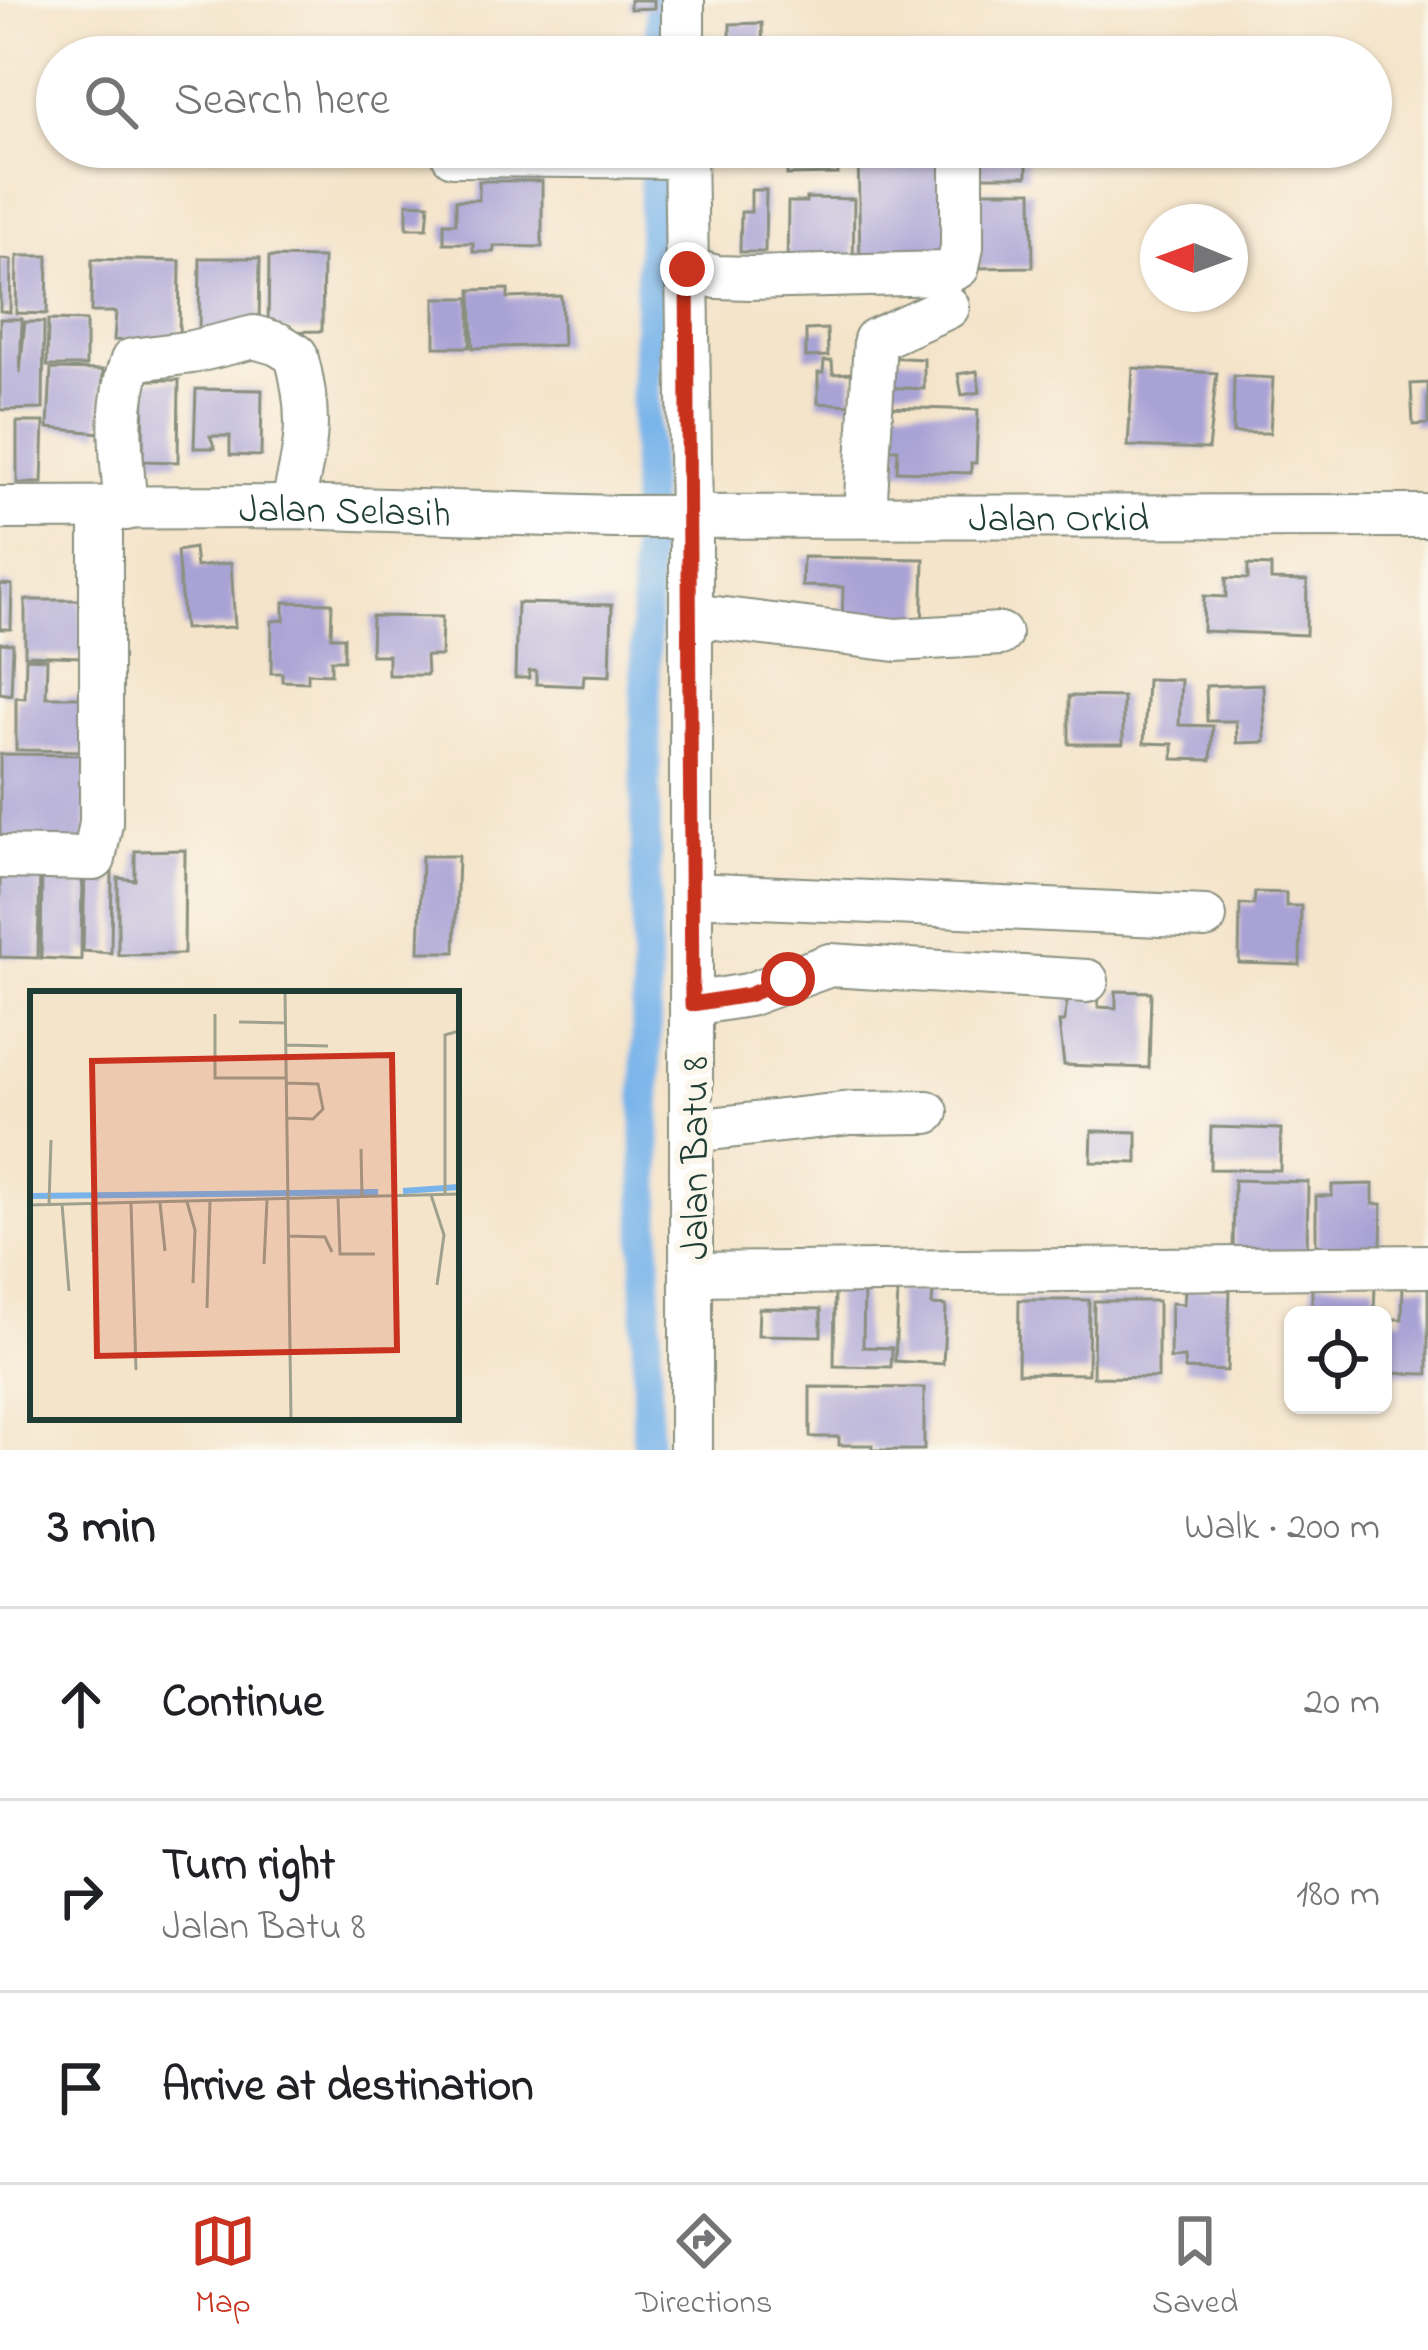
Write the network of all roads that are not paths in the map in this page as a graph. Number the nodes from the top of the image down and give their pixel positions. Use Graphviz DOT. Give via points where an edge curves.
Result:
graph roads {
  1 [pos="682,0"];
  2 [pos="683,36"];
  3 [pos="667,168"];
  4 [pos="962,168"];
  5 [pos="687,269"];
  6 [pos="948,307"];
  7 [pos="292,507"];
  8 [pos="0,508"];
  9 [pos="114,509"];
  10 [pos="678,516"];
  11 [pos="865,516"];
  12 [pos="1428,516"];
  13 [pos="691,614"];
  14 [pos="1000,634"];
  15 [pos="0,857"];
  16 [pos="691,894"];
  17 [pos="1204,917"];
  18 [pos="1087,981"];
  19 [pos="692,1004"];
  20 [pos="927,1112"];
  21 [pos="693,1131"];
  22 [pos="1428,1266"];
  23 [pos="694,1274"];
  24 [pos="692,1450"];
  1 -- 2 [label="street"];
  3 -- 5 [label="street, Jalan Batu 8"];
  4 -- 5 [label="street" via="962,247 958,267 945,273 749,278"];
  5 -- 10 [label="street, Jalan Batu 8"];
  6 -- 11 [label="street" via="875,340"];
  7 -- 9 [label="street, Jalan Selasih"];
  7 -- 9 [label="street" via="308,445 304,384 296,356 254,337 132,360 122,384"];
  7 -- 10 [label="street, Jalan Selasih"];
  8 -- 9 [label="street, Jalan Selasih"];
  9 -- 15 [label="street" via="94,859"];
  10 -- 11 [label="street, Jalan Orkid"];
  10 -- 13 [label="street, Jalan Batu 8"];
  11 -- 12 [label="street, Jalan Orkid"];
  13 -- 14 [label="street" via="896,640"];
  13 -- 16 [label="street, Jalan Batu 8"];
  16 -- 17 [label="street"];
  16 -- 19 [label="street, Jalan Batu 8"];
  18 -- 19 [label="street" via="830,965 748,995"];
  19 -- 21 [label="street, Jalan Batu 8"];
  20 -- 21 [label="street"];
  21 -- 23 [label="street, Jalan Batu 8"];
  22 -- 23 [label="street"];
  23 -- 24 [label="street, Jalan Batu 8"];
}
